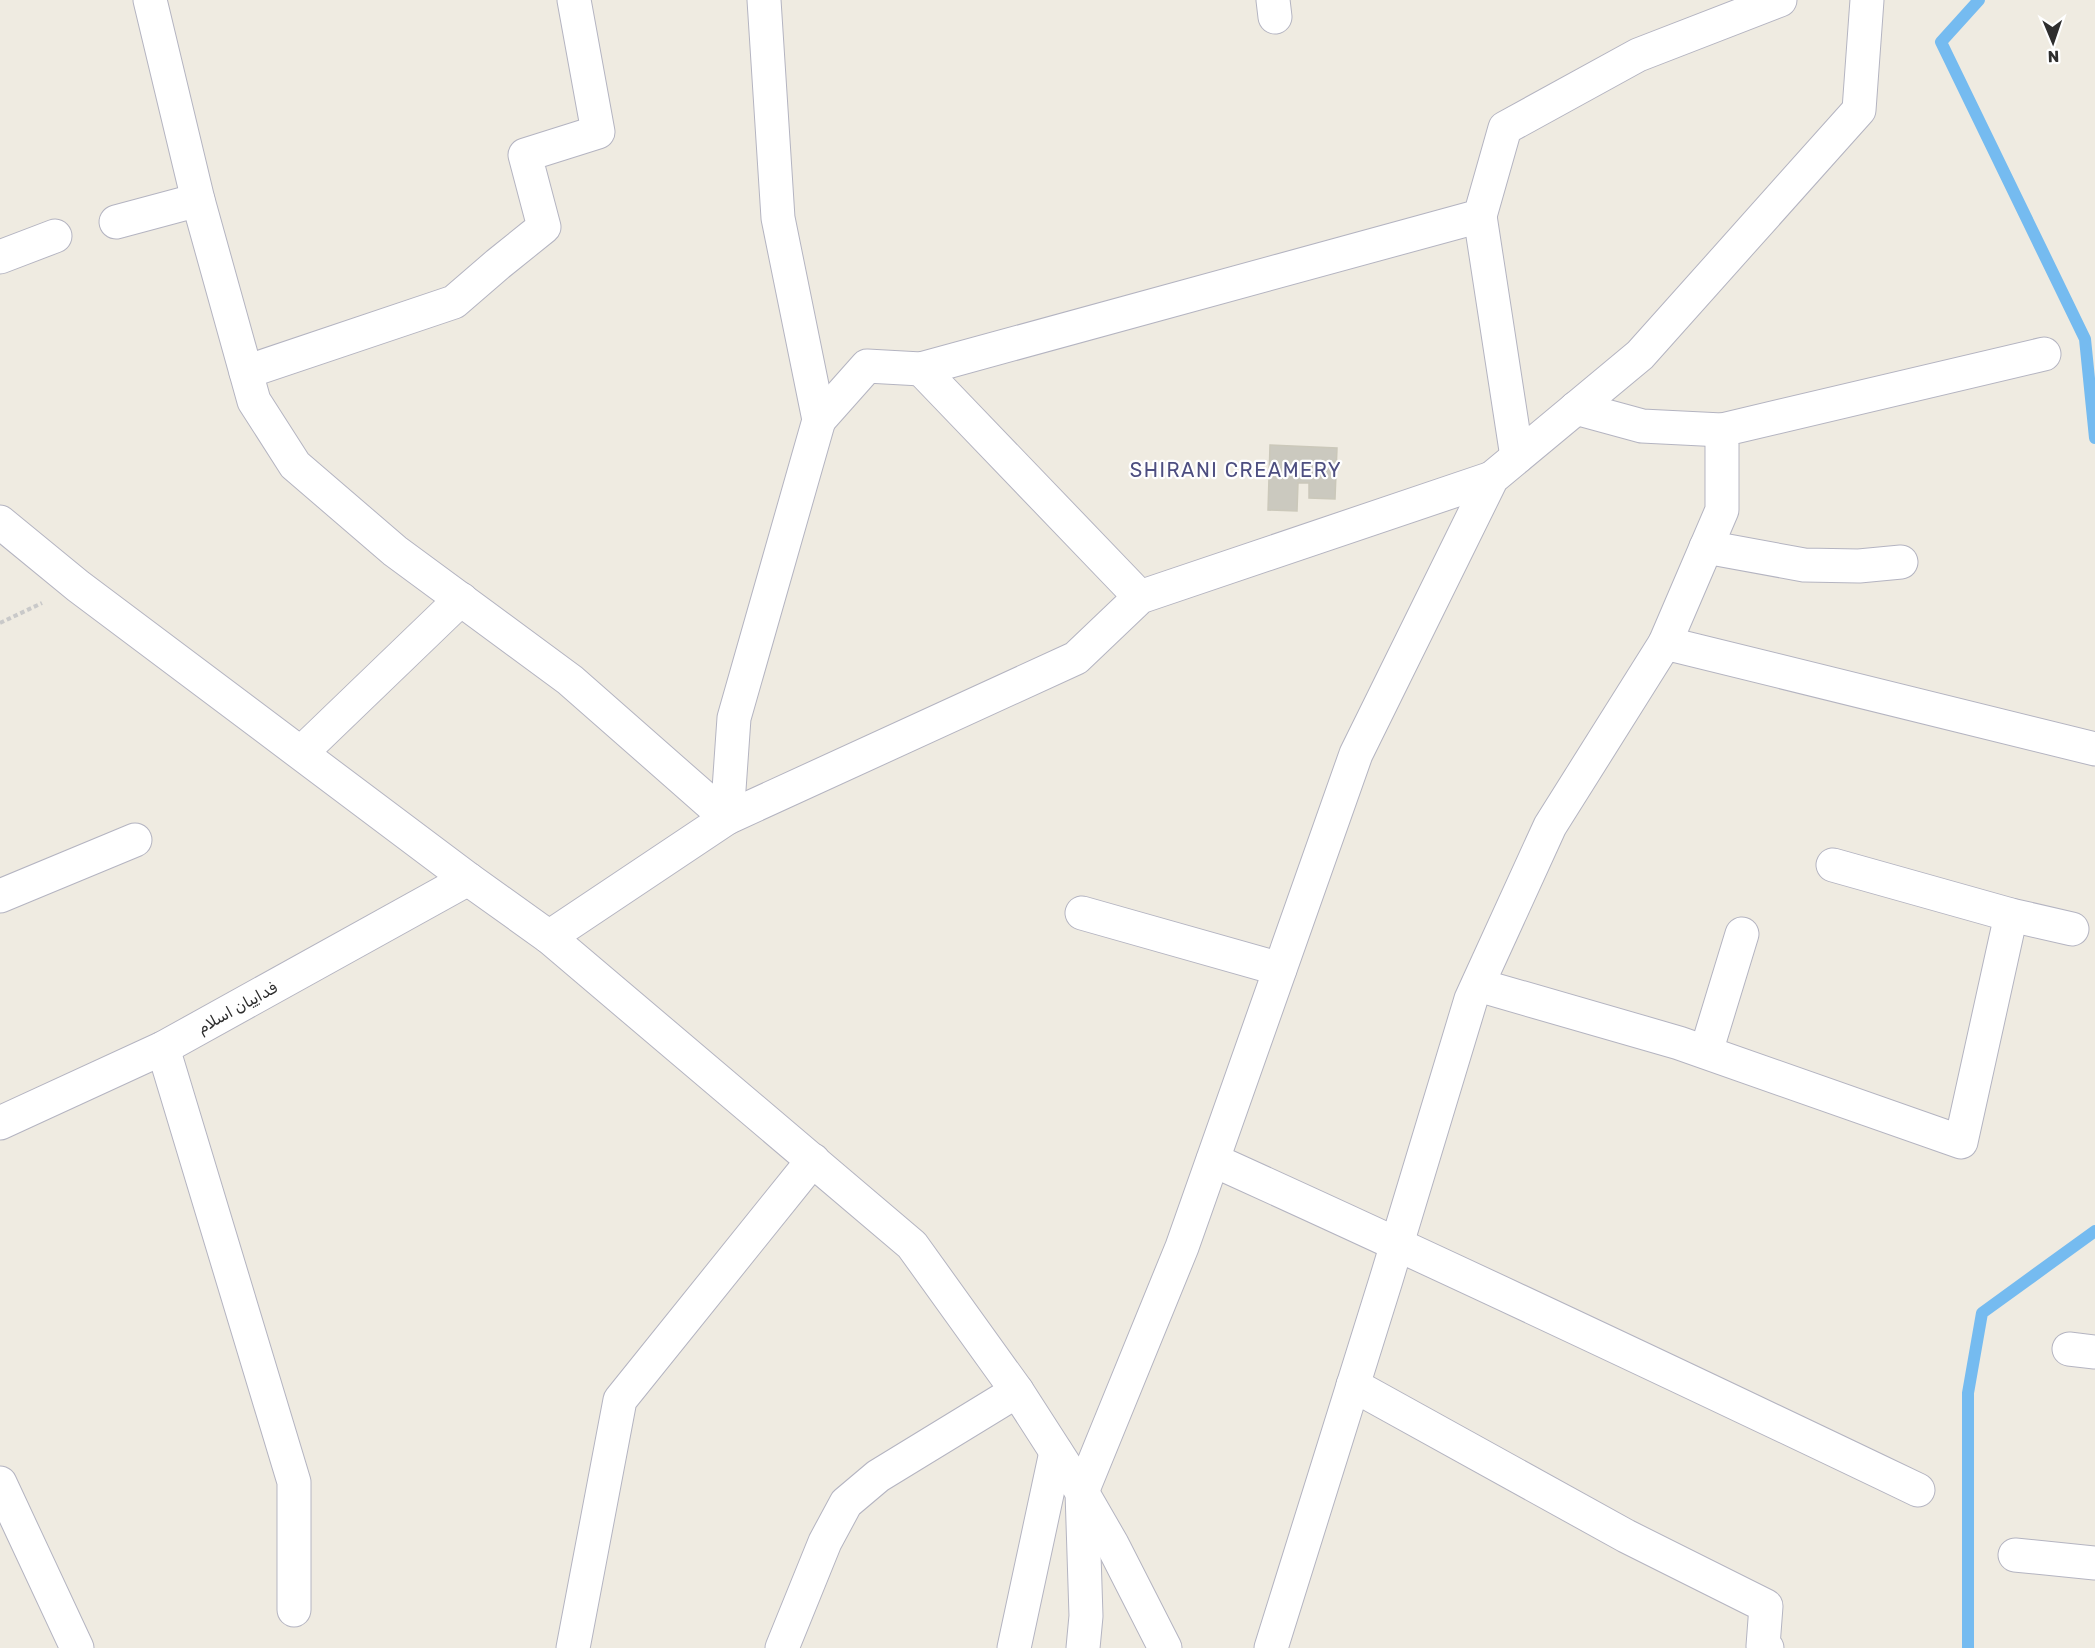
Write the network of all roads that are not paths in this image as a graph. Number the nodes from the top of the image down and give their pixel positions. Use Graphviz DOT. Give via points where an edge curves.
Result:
graph roads {
  1 [pos="574,0"];
  2 [pos="764,0"];
  3 [pos="1780,0"];
  4 [pos="1867,0"];
  5 [pos="157,1"];
  6 [pos="198,200"];
  7 [pos="1480,216"];
  8 [pos="116,222"];
  9 [pos="56,236"];
  10 [pos="0,256"];
  11 [pos="2044,354"];
  12 [pos="921,369"];
  13 [pos="246,372"];
  14 [pos="1576,408"];
  15 [pos="819,420"];
  16 [pos="1722,430"];
  17 [pos="1518,457"];
  18 [pos="1492,478"];
  19 [pos="0,522"];
  20 [pos="1706,547"];
  21 [pos="1901,562"];
  22 [pos="1140,597"];
  23 [pos="461,599"];
  24 [pos="1665,643"];
  25 [pos="2095,749"];
  26 [pos="302,753"];
  27 [pos="727,818"];
  28 [pos="135,840"];
  29 [pos="1833,865"];
  30 [pos="468,879"];
  31 [pos="0,896"];
  32 [pos="1082,914"];
  33 [pos="2011,915"];
  34 [pos="2072,929"];
  35 [pos="1742,934"];
  36 [pos="549,937"];
  37 [pos="1280,969"];
  38 [pos="1478,985"];
  39 [pos="163,1048"];
  40 [pos="1706,1052"];
  41 [pos="0,1123"];
  42 [pos="813,1160"];
  43 [pos="1213,1160"];
  44 [pos="1397,1243"];
  45 [pos="1353,1385"];
  46 [pos="1017,1391"];
  47 [pos="1056,1452"];
  48 [pos="0,1483"];
  49 [pos="1918,1490"];
  50 [pos="1082,1492"];
  51 [pos="2015,1555"];
  52 [pos="2095,1563"];
  53 [pos="294,1610"];
  54 [pos="77,1648"];
  55 [pos="573,1648"];
  56 [pos="782,1648"];
  57 [pos="1014,1648"];
  58 [pos="1083,1648"];
  59 [pos="1165,1648"];
  60 [pos="1271,1648"];
  61 [pos="1767,1648"];
  1 -- 13 [label="street" via="598,132 525,155 544,227 454,302"];
  2 -- 15 [label="street" via="778,218"];
  3 -- 7 [label="street" via="1638,55 1505,128"];
  4 -- 14 [label="street" via="1859,110 1640,355"];
  5 -- 6 [label="street"];
  6 -- 8 [label="street"];
  6 -- 13 [label="street"];
  7 -- 12 [label="street"];
  7 -- 17 [label="street"];
  9 -- 10 [label="street"];
  11 -- 16 [label="street"];
  12 -- 15 [label="street" via="867,366"];
  12 -- 22 [label="street"];
  13 -- 23 [label="street" via="255,401 295,465 395,551"];
  14 -- 16 [label="street" via="1642,426"];
  14 -- 17 [label="street"];
  15 -- 27 [label="street" via="734,718"];
  16 -- 20 [label="street" via="1722,510"];
  17 -- 18 [label="street"];
  18 -- 22 [label="street"];
  18 -- 37 [label="street" via="1356,754"];
  19 -- 26 [label="street" via="78,586"];
  20 -- 21 [label="street" via="1804,565"];
  20 -- 24 [label="street"];
  22 -- 27 [label="street" via="1076,658"];
  23 -- 26 [label="street"];
  23 -- 27 [label="street" via="570,680"];
  24 -- 25 [label="street"];
  24 -- 38 [label="street" via="1550,826"];
  26 -- 30 [label="street"];
  27 -- 36 [label="street"];
  28 -- 31 [label="street"];
  29 -- 33 [label="street"];
  30 -- 36 [label="street"];
  30 -- 39 [label="street, فداییان اسلام"];
  32 -- 37 [label="street"];
  33 -- 34 [label="street"];
  33 -- 40 [label="street" via="1961,1142"];
  35 -- 40 [label="street"];
  36 -- 42 [label="street"];
  37 -- 43 [label="street"];
  38 -- 40 [label="street"];
  38 -- 44 [label="street"];
  39 -- 41 [label="street, فداییان اسلام"];
  39 -- 53 [label="street" via="294,1482"];
  42 -- 46 [label="street" via="912,1245"];
  42 -- 55 [label="street" via="620,1400"];
  43 -- 44 [label="street"];
  43 -- 50 [label="street" via="1182,1247"];
  44 -- 45 [label="street"];
  44 -- 49 [label="street"];
  45 -- 60 [label="street"];
  45 -- 61 [label="street" via="1626,1536 1766,1606 1763,1646"];
  46 -- 47 [label="street"];
  46 -- 56 [label="street" via="878,1476 846,1503 825,1542"];
  47 -- 50 [label="street"];
  47 -- 57 [label="street"];
  48 -- 54 [label="street"];
  50 -- 58 [label="street" via="1086,1617"];
  50 -- 59 [label="street"];
  51 -- 52 [label="street"];
}
